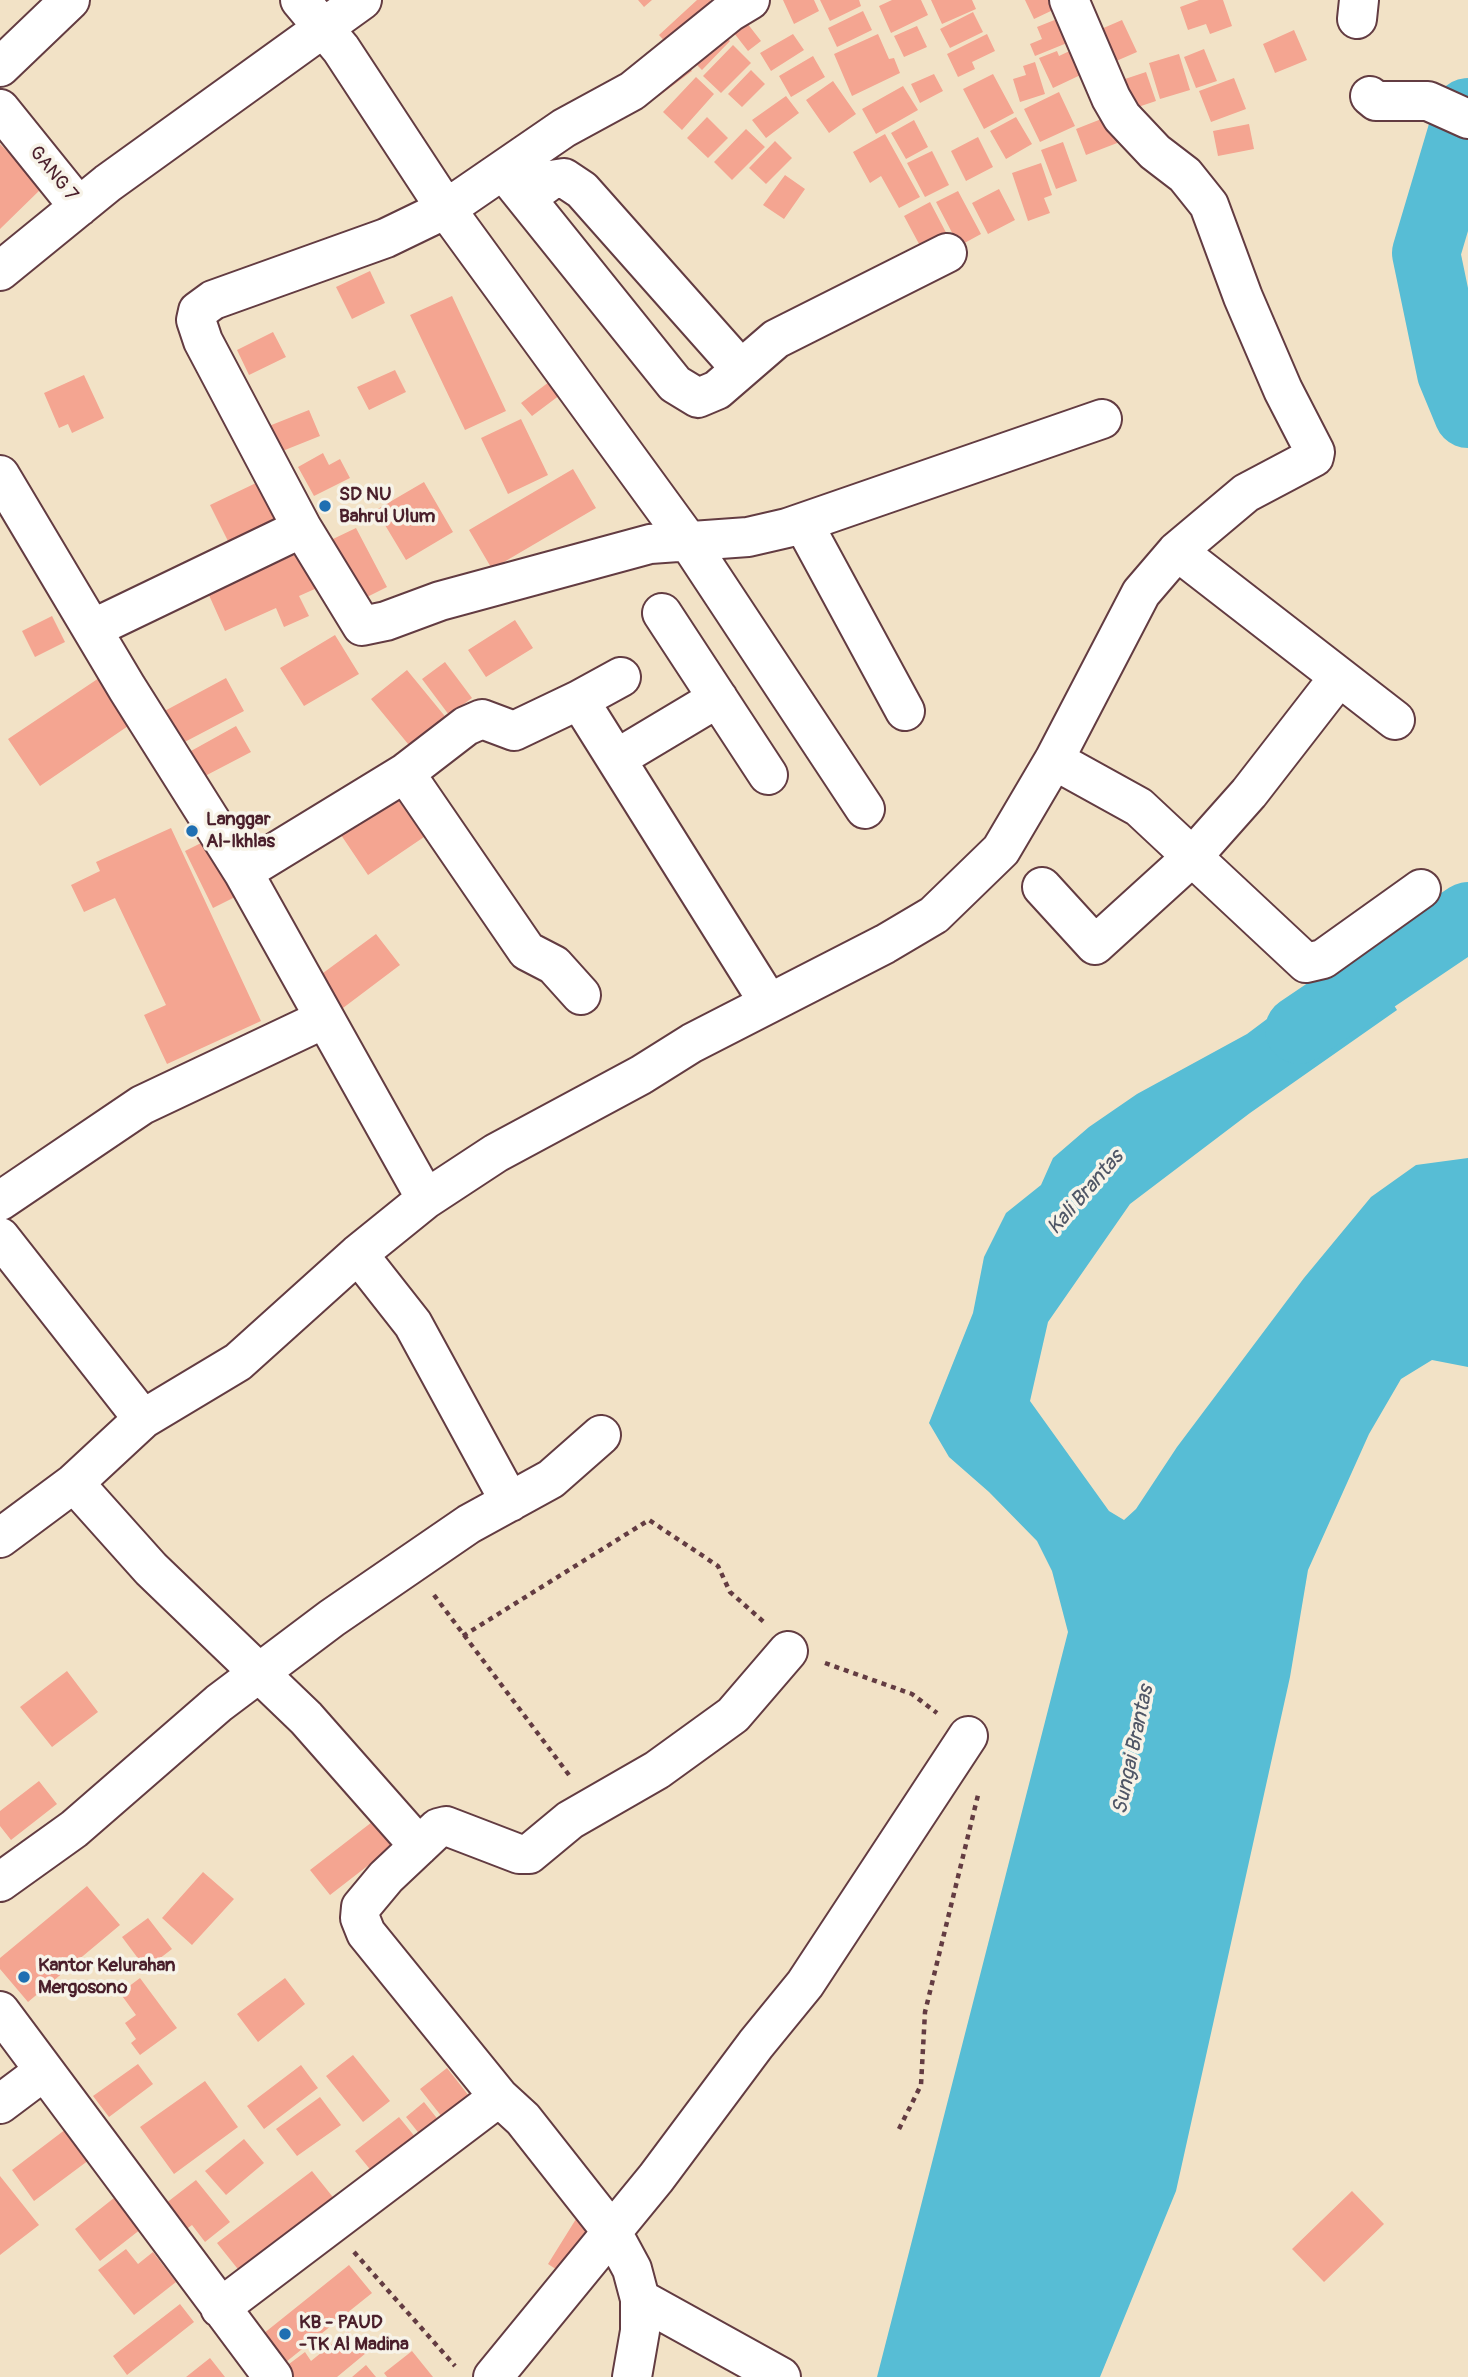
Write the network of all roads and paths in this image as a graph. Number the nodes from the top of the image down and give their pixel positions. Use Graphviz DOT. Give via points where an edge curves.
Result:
graph roads {
  1 [pos="70,0"];
  2 [pos="362,0"];
  3 [pos="750,0"];
  4 [pos="1069,0"];
  5 [pos="311,13"];
  6 [pos="0,67"];
  7 [pos="1370,96"];
  8 [pos="0,109"];
  9 [pos="1455,114"];
  10 [pos="514,184"];
  11 [pos="79,206"];
  12 [pos="446,209"];
  13 [pos="947,253"];
  14 [pos="0,271"];
  15 [pos="740,368"];
  16 [pos="1102,419"];
  17 [pos="0,475"];
  18 [pos="803,523"];
  19 [pos="302,528"];
  20 [pos="688,541"];
  21 [pos="1177,551"];
  22 [pos="662,613"];
  23 [pos="92,629"];
  24 [pos="621,677"];
  25 [pos="1339,677"];
  26 [pos="718,698"];
  27 [pos="579,700"];
  28 [pos="905,710"];
  29 [pos="1395,720"];
  30 [pos="616,759"];
  31 [pos="1054,760"];
  32 [pos="405,772"];
  33 [pos="768,775"];
  34 [pos="864,809"];
  35 [pos="1193,856"];
  36 [pos="243,872"];
  37 [pos="1042,887"];
  38 [pos="1421,889"];
  39 [pos="581,995"];
  40 [pos="769,1003"];
  41 [pos="324,1019"];
  42 [pos="426,1199"];
  43 [pos="0,1201"];
  44 [pos="0,1237"];
  45 [pos="358,1254"];
  46 [pos="143,1419"];
  47 [pos="601,1435"];
  48 [pos="74,1483"];
  49 [pos="510,1502"];
  50 [pos="0,1538"];
  51 [pos="402,1570"];
  52 [pos="463,1636"];
  53 [pos="788,1651"];
  54 [pos="261,1673"];
  55 [pos="968,1736"];
  56 [pos="981,1781"];
  57 [pos="593,1807"];
  58 [pos="419,1846"];
  59 [pos="0,1882"];
  60 [pos="0,2011"];
  61 [pos="44,2071"];
  62 [pos="499,2097"];
  63 [pos="0,2104"];
  64 [pos="899,2129"];
  65 [pos="331,2227"];
  66 [pos="612,2232"];
  67 [pos="640,2299"];
  68 [pos="220,2308"];
  69 [pos="457,2367"];
  70 [pos="273,2377"];
  71 [pos="493,2377"];
  72 [pos="632,2377"];
  73 [pos="781,2377"];
  1 -- 6 [label="street"];
  2 -- 5 [label="street"];
  3 -- 10 [label="street" via="632,91 564,128"];
  4 -- 21 [label="street" via="1122,117 1185,175 1209,205 1283,390 1315,453 1247,493"];
  5 -- 11 [label="street"];
  5 -- 12 [label="street" via="341,49"];
  7 -- 9 [label="street" via="1376,102 1428,101"];
  8 -- 11 [label="street, GANG 7"];
  10 -- 12 [label="street"];
  10 -- 15 [label="street" via="564,178 582,190"];
  10 -- 15 [label="street" via="675,384 698,398 718,390"];
  11 -- 14 [label="street"];
  12 -- 19 [label="street" via="386,238 213,300 198,311 203,341"];
  12 -- 20 [label="street"];
  13 -- 15 [label="street" via="776,339"];
  16 -- 18 [label="street"];
  17 -- 23 [label="street"];
  18 -- 20 [label="street" via="748,537"];
  18 -- 28 [label="street"];
  19 -- 20 [label="street" via="362,626 650,544"];
  19 -- 23 [label="street"];
  20 -- 34 [label="street"];
  21 -- 25 [label="street"];
  21 -- 31 [label="street" via="1141,593"];
  22 -- 26 [label="street"];
  23 -- 36 [label="street"];
  24 -- 27 [label="street"];
  25 -- 29 [label="street"];
  25 -- 35 [label="street" via="1249,793"];
  26 -- 30 [label="street"];
  26 -- 33 [label="street"];
  27 -- 30 [label="street"];
  27 -- 32 [label="street" via="514,731 482,719"];
  30 -- 40 [label="street"];
  31 -- 35 [label="street" via="1139,807"];
  31 -- 40 [label="street" via="1001,850 934,915"];
  32 -- 36 [label="street"];
  32 -- 39 [label="street" via="527,951 554,965"];
  35 -- 37 [label="street" via="1095,945"];
  35 -- 38 [label="street" via="1306,963 1323,959"];
  36 -- 41 [label="street"];
  40 -- 42 [label="street" via="496,1153"];
  41 -- 42 [label="street"];
  41 -- 43 [label="street" via="142,1105"];
  42 -- 45 [label="street"];
  44 -- 46 [label="street"];
  45 -- 46 [label="street" via="238,1362"];
  45 -- 49 [label="street" via="413,1324"];
  46 -- 48 [label="street"];
  47 -- 49 [label="street" via="551,1479"];
  48 -- 50 [label="street"];
  48 -- 54 [label="street" via="151,1569"];
  49 -- 51 [label="street"];
  51 -- 52 [label="path" via="433,1593"];
  51 -- 54 [label="street"];
  52 -- 53 [label="path" via="649,1520 719,1566 730,1592 760,1617"];
  52 -- 57 [label="path"];
  53 -- 55 [label="path" via="912,1694"];
  53 -- 57 [label="street" via="733,1715 657,1770"];
  54 -- 58 [label="street"];
  54 -- 59 [label="street" via="219,1703 74,1829"];
  55 -- 66 [label="street" via="805,1984"];
  56 -- 64 [label="path" via="925,2012 920,2085"];
  57 -- 58 [label="street" via="525,1856 446,1826"];
  58 -- 62 [label="street" via="361,1907 360,1918 366,1933"];
  60 -- 61 [label="street"];
  61 -- 63 [label="street"];
  61 -- 68 [label="street"];
  62 -- 65 [label="street"];
  62 -- 66 [label="street" via="523,2119"];
  65 -- 68 [label="street"];
  65 -- 69 [label="path"];
  66 -- 67 [label="street" via="632,2269"];
  66 -- 71 [label="street"];
  67 -- 72 [label="street"];
  67 -- 73 [label="street"];
  68 -- 70 [label="street"];
}
